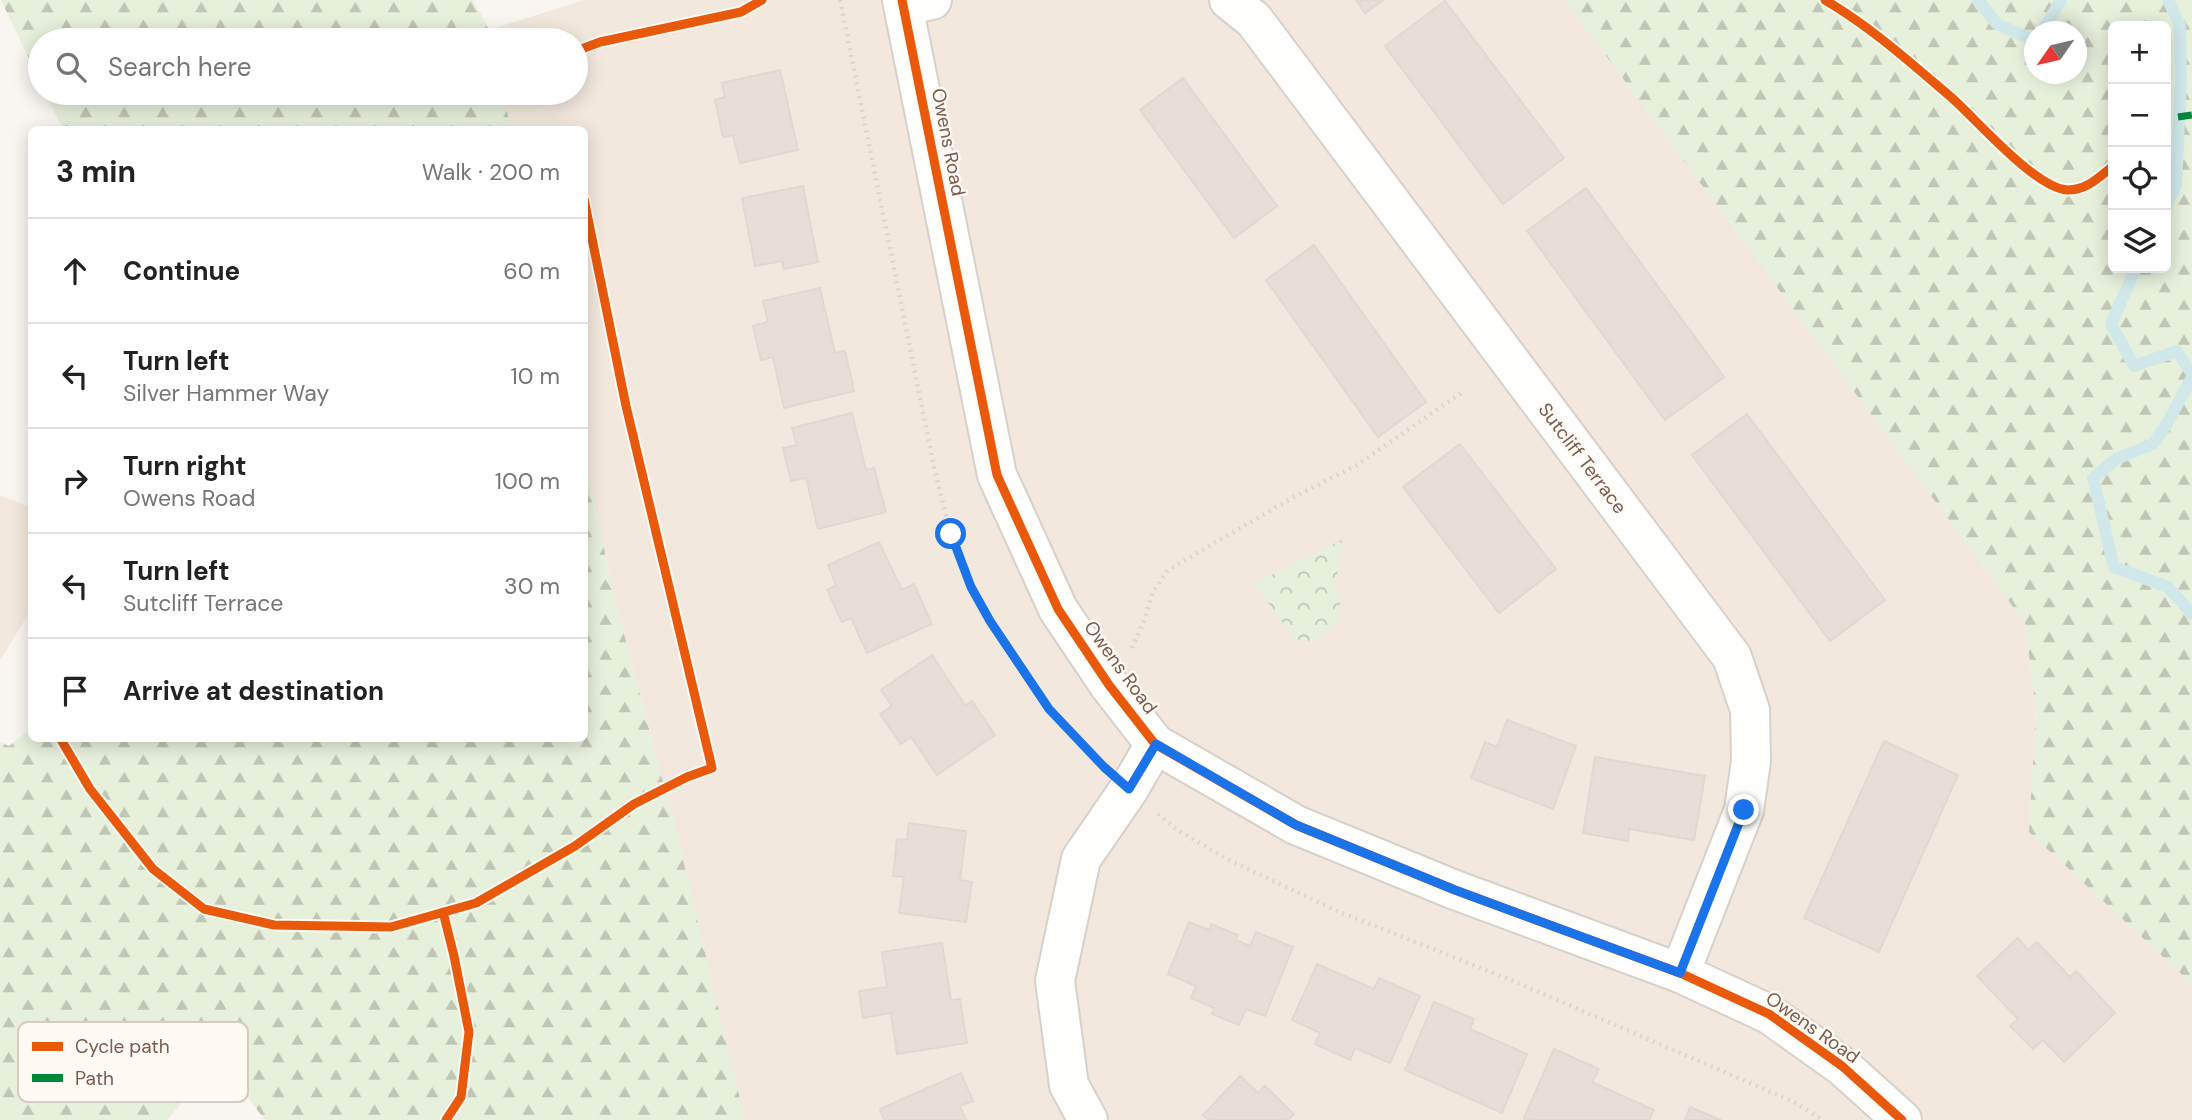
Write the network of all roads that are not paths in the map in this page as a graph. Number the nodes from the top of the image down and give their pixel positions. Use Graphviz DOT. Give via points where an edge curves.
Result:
graph roads {
  1 [pos="1229,0"];
  2 [pos="913,2"];
  3 [pos="1156,744"];
  4 [pos="1680,973"];
  5 [pos="1088,1120"];
  6 [pos="1902,1120"];
  1 -- 4 [label="street, Sutcliff Terrace" via="1254,20 1732,657 1749,710 1751,761 1744,810"];
  2 -- 3 [label="street, Owens Road" via="997,475 1058,609"];
  3 -- 4 [label="street, Owens Road" via="1296,825"];
  3 -- 5 [label="street" via="1081,859 1055,981 1069,1085"];
  4 -- 6 [label="street, Owens Road" via="1769,1014 1842,1066"];
}
